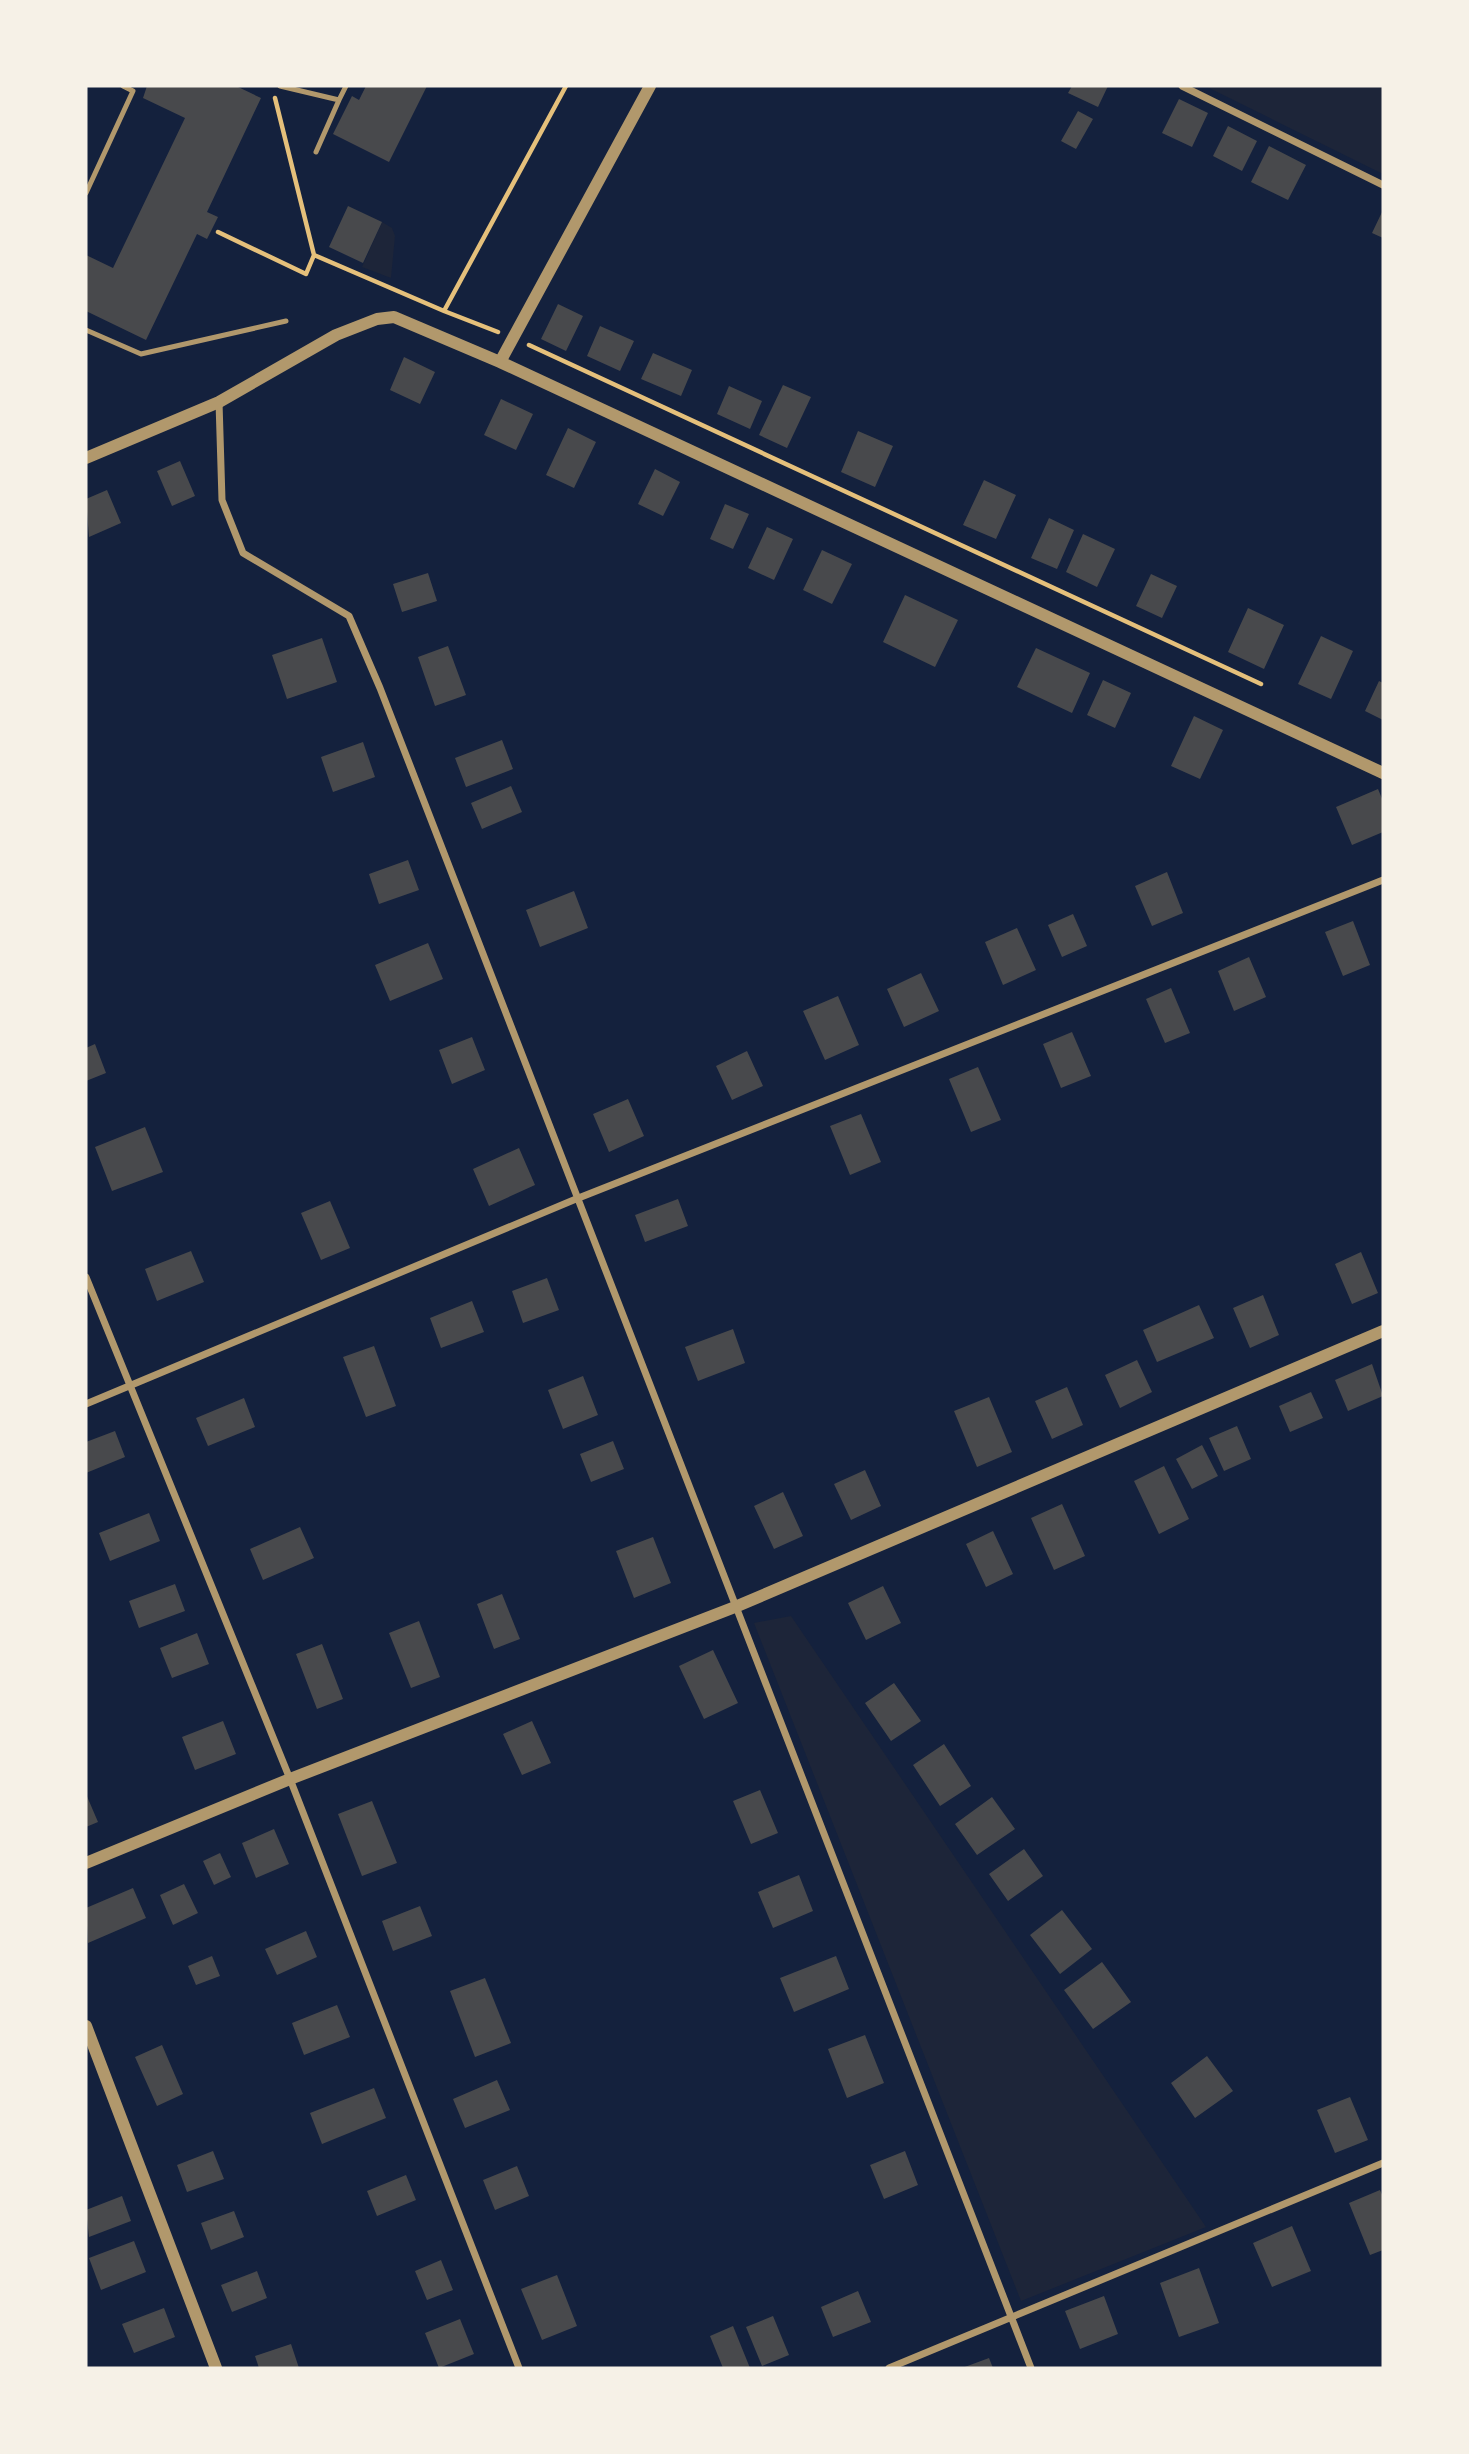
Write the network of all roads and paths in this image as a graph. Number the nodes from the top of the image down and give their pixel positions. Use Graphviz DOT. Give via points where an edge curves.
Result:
graph roads {
  1 [pos="123,86"];
  2 [pos="272,86"];
  3 [pos="280,86"];
  4 [pos="346,86"];
  5 [pos="566,86"];
  6 [pos="650,86"];
  7 [pos="1182,86"];
  8 [pos="339,100"];
  9 [pos="316,152"];
  10 [pos="1383,185"];
  11 [pos="86,193"];
  12 [pos="218,232"];
  13 [pos="314,255"];
  14 [pos="444,311"];
  15 [pos="286,321"];
  16 [pos="86,330"];
  17 [pos="513,338"];
  18 [pos="500,362"];
  19 [pos="219,402"];
  20 [pos="86,458"];
  21 [pos="1261,684"];
  22 [pos="1383,773"];
  23 [pos="1383,880"];
  24 [pos="576,1199"];
  25 [pos="86,1277"];
  26 [pos="1383,1331"];
  27 [pos="130,1385"];
  28 [pos="86,1404"];
  29 [pos="735,1607"];
  30 [pos="290,1779"];
  31 [pos="86,1863"];
  32 [pos="86,2025"];
  33 [pos="1383,2163"];
  34 [pos="1012,2317"];
  35 [pos="216,2368"];
  36 [pos="519,2368"];
  37 [pos="889,2368"];
  38 [pos="1031,2368"];
  1 -- 11 [label="lane" via="133,91"];
  2 -- 13 [label="path"];
  3 -- 8 [label="lane"];
  4 -- 8 [label="lane"];
  5 -- 14 [label="path"];
  6 -- 17 [label="street"];
  7 -- 10 [label="street"];
  8 -- 9 [label="lane"];
  12 -- 13 [label="path" via="306,274"];
  13 -- 14 [label="path"];
  14 -- 17 [label="path"];
  15 -- 16 [label="lane" via="141,354"];
  17 -- 18 [label="street"];
  17 -- 21 [label="path"];
  18 -- 19 [label="street" via="394,317 377,318 336,335"];
  18 -- 22 [label="street"];
  19 -- 20 [label="street"];
  19 -- 24 [label="street" via="222,500 243,553 349,616"];
  23 -- 24 [label="street"];
  24 -- 27 [label="street"];
  24 -- 29 [label="street"];
  25 -- 27 [label="street"];
  26 -- 29 [label="street"];
  27 -- 28 [label="street"];
  27 -- 30 [label="street"];
  29 -- 30 [label="street"];
  29 -- 34 [label="street"];
  30 -- 31 [label="street"];
  30 -- 36 [label="street"];
  32 -- 35 [label="street"];
  33 -- 34 [label="street"];
  34 -- 37 [label="street"];
  34 -- 38 [label="street"];
}
